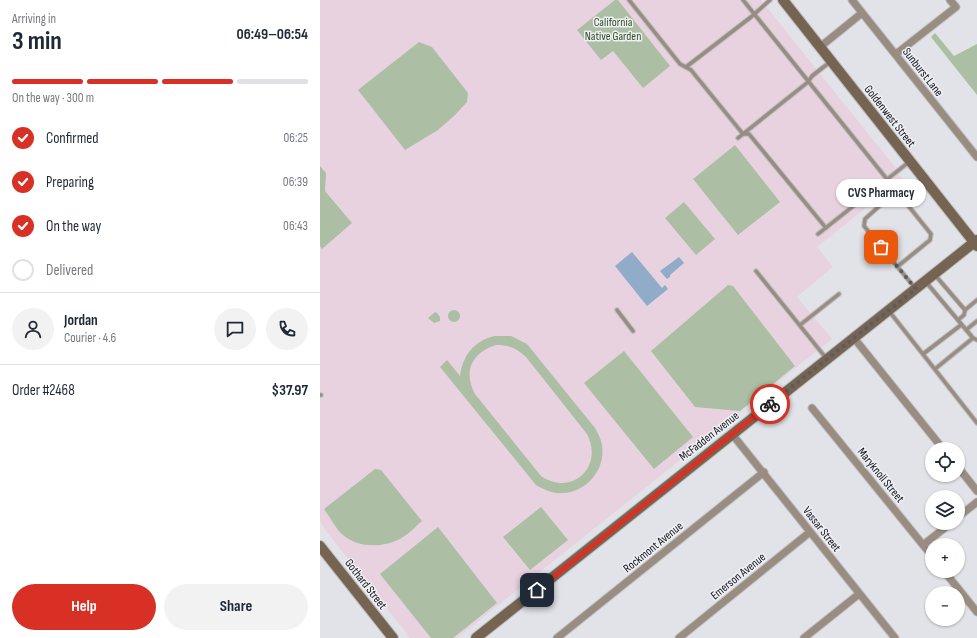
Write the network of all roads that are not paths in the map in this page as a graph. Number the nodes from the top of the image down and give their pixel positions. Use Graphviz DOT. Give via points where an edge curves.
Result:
graph roads {
  1 [pos="629,0"];
  2 [pos="743,0"];
  3 [pos="770,0"];
  4 [pos="782,0"];
  5 [pos="852,0"];
  6 [pos="950,0"];
  7 [pos="754,13"];
  8 [pos="862,13"];
  9 [pos="820,48"];
  10 [pos="896,54"];
  11 [pos="831,62"];
  12 [pos="686,67"];
  13 [pos="808,82"];
  14 [pos="743,134"];
  15 [pos="738,138"];
  16 [pos="977,157"];
  17 [pos="909,162"];
  18 [pos="887,180"];
  19 [pos="896,191"];
  20 [pos="826,228"];
  21 [pos="818,234"];
  22 [pos="976,243"];
  23 [pos="897,267"];
  24 [pos="756,271"];
  25 [pos="935,274"];
  26 [pos="926,281"];
  27 [pos="916,289"];
  28 [pos="839,294"];
  29 [pos="977,300"];
  30 [pos="617,310"];
  31 [pos="888,310"];
  32 [pos="965,310"];
  33 [pos="958,320"];
  34 [pos="977,321"];
  35 [pos="800,325"];
  36 [pos="961,325"];
  37 [pos="966,330"];
  38 [pos="633,331"];
  39 [pos="854,338"];
  40 [pos="975,339"];
  41 [pos="923,354"];
  42 [pos="827,359"];
  43 [pos="935,369"];
  44 [pos="812,408"];
  45 [pos="977,422"];
  46 [pos="732,434"];
  47 [pos="938,442"];
  48 [pos="764,472"];
  49 [pos="965,475"];
  50 [pos="977,490"];
  51 [pos="977,502"];
  52 [pos="965,511"];
  53 [pos="942,530"];
  54 [pos="810,532"];
  55 [pos="923,545"];
  56 [pos="320,546"];
  57 [pos="925,547"];
  58 [pos="950,578"];
  59 [pos="859,594"];
  60 [pos="977,612"];
  61 [pos="392,638"];
  62 [pos="476,638"];
  63 [pos="557,638"];
  64 [pos="679,638"];
  65 [pos="804,638"];
  66 [pos="895,638"];
  1 -- 12 [label="lane" via="680,64"];
  2 -- 7 [label="lane"];
  3 -- 7 [label="lane"];
  4 -- 9 [label="street, Goldenwest Street"];
  5 -- 8 [label="street, Sunburst Lane"];
  6 -- 10 [label="street" via="956,7"];
  7 -- 12 [label="lane"];
  7 -- 13 [label="lane"];
  8 -- 9 [label="street"];
  8 -- 10 [label="street, Sunburst Lane"];
  9 -- 11 [label="street, Goldenwest Street"];
  10 -- 16 [label="street, Sunburst Lane"];
  11 -- 13 [label="lane"];
  11 -- 17 [label="street, Goldenwest Street"];
  12 -- 14 [label="lane"];
  13 -- 14 [label="lane"];
  13 -- 18 [label="lane"];
  14 -- 15 [label="lane"];
  14 -- 20 [label="lane" via="749,134"];
  17 -- 18 [label="lane"];
  17 -- 22 [label="street, Goldenwest Street"];
  18 -- 19 [label="lane"];
  18 -- 20 [label="lane"];
  19 -- 23 [label="lane" via="865,219 864,226"];
  19 -- 23 [label="lane" via="931,234 930,240"];
  20 -- 21 [label="lane"];
  22 -- 25 [label="street, McFadden Avenue"];
  23 -- 27 [label="lane"];
  24 -- 35 [label="lane"];
  25 -- 26 [label="street, McFadden Avenue"];
  25 -- 32 [label="lane"];
  26 -- 27 [label="street, McFadden Avenue"];
  26 -- 33 [label="lane"];
  27 -- 31 [label="street, McFadden Avenue"];
  28 -- 35 [label="lane"];
  29 -- 32 [label="lane"];
  30 -- 38 [label="lane"];
  31 -- 39 [label="street, McFadden Avenue"];
  31 -- 41 [label="lane"];
  32 -- 33 [label="lane" via="964,315"];
  33 -- 36 [label="lane"];
  34 -- 37 [label="lane"];
  35 -- 42 [label="lane"];
  36 -- 37 [label="lane"];
  36 -- 41 [label="lane"];
  37 -- 40 [label="lane"];
  39 -- 42 [label="street, McFadden Avenue"];
  39 -- 47 [label="street"];
  40 -- 43 [label="lane"];
  41 -- 43 [label="lane"];
  42 -- 46 [label="street, McFadden Avenue"];
  43 -- 45 [label="lane"];
  44 -- 55 [label="street, Maryknoll Street"];
  46 -- 48 [label="street, Vassar Street"];
  46 -- 62 [label="street, McFadden Avenue"];
  48 -- 54 [label="street, Vassar Street"];
  48 -- 63 [label="street, Rockmont Avenue"];
  49 -- 50 [label="street"];
  51 -- 52 [label="street"];
  53 -- 55 [label="street"];
  54 -- 59 [label="street, Vassar Street"];
  54 -- 64 [label="street, Emerson Avenue"];
  55 -- 57 [label="street, Maryknoll Street"];
  56 -- 61 [label="street, Gothard Street"];
  58 -- 60 [label="street"];
  59 -- 65 [label="street"];
  59 -- 66 [label="street, Vassar Street"];
}
